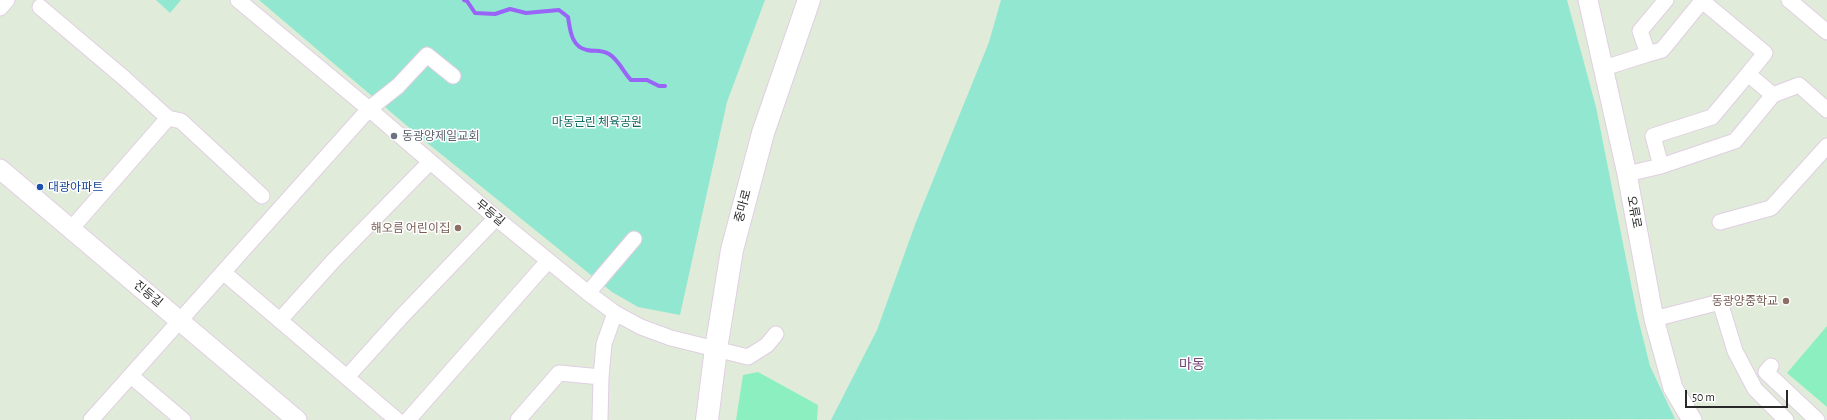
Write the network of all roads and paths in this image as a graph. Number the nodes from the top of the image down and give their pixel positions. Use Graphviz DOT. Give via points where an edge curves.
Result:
graph roads {
  1 [pos="7,0"];
  2 [pos="238,0"];
  3 [pos="809,0"];
  4 [pos="1588,0"];
  5 [pos="1666,0"];
  6 [pos="1701,0"];
  7 [pos="1789,0"];
  8 [pos="0,8"];
  9 [pos="40,8"];
  10 [pos="1827,32"];
  11 [pos="1648,54"];
  12 [pos="1604,68"];
  13 [pos="1748,74"];
  14 [pos="453,76"];
  15 [pos="1774,95"];
  16 [pos="369,109"];
  17 [pos="1827,110"];
  18 [pos="168,118"];
  19 [pos="1827,146"];
  20 [pos="430,162"];
  21 [pos="1661,166"];
  22 [pos="0,169"];
  23 [pos="1627,174"];
  24 [pos="262,196"];
  25 [pos="496,218"];
  26 [pos="1720,222"];
  27 [pos="71,229"];
  28 [pos="634,239"];
  29 [pos="548,261"];
  30 [pos="223,272"];
  31 [pos="588,292"];
  32 [pos="615,313"];
  33 [pos="1654,319"];
  34 [pos="280,320"];
  35 [pos="180,321"];
  36 [pos="776,334"];
  37 [pos="716,349"];
  38 [pos="1772,366"];
  39 [pos="131,376"];
  40 [pos="601,376"];
  41 [pos="346,377"];
  42 [pos="179,419"];
  43 [pos="91,420"];
  44 [pos="297,420"];
  45 [pos="397,420"];
  46 [pos="408,420"];
  47 [pos="518,420"];
  48 [pos="600,420"];
  49 [pos="707,420"];
  50 [pos="1692,420"];
  51 [pos="1786,420"];
  52 [pos="1817,420"];
  1 -- 8 [label="street"];
  2 -- 16 [label="street, 무등길"];
  3 -- 37 [label="main road, 중마로" via="762,133 732,250"];
  4 -- 12 [label="street, 오류로"];
  5 -- 11 [label="street" via="1640,31"];
  6 -- 11 [label="street" via="1662,50"];
  6 -- 13 [label="street" via="1765,53"];
  7 -- 10 [label="street"];
  9 -- 18 [label="street"];
  11 -- 12 [label="street"];
  12 -- 23 [label="street, 오류로"];
  13 -- 15 [label="street"];
  13 -- 21 [label="street" via="1712,117 1653,136"];
  14 -- 16 [label="street" via="427,55 398,86"];
  15 -- 17 [label="street" via="1799,85"];
  15 -- 21 [label="street" via="1735,141"];
  16 -- 20 [label="street, 무등길"];
  16 -- 30 [label="street"];
  18 -- 24 [label="street" via="181,121"];
  18 -- 27 [label="street"];
  19 -- 26 [label="street" via="1771,208"];
  20 -- 25 [label="street, 무등길"];
  20 -- 34 [label="street" via="334,260"];
  21 -- 23 [label="street"];
  22 -- 27 [label="street, 진등길"];
  23 -- 33 [label="street, 오류로"];
  25 -- 29 [label="street, 무등길"];
  25 -- 41 [label="street"];
  27 -- 35 [label="street, 진등길"];
  28 -- 31 [label="street"];
  29 -- 31 [label="street, 무등길"];
  29 -- 46 [label="street"];
  30 -- 34 [label="street"];
  30 -- 35 [label="street"];
  31 -- 32 [label="street, 무등길"];
  32 -- 37 [label="street, 무등길" via="641,327 671,338"];
  32 -- 40 [label="street" via="604,344"];
  33 -- 50 [label="street, 오류로" via="1673,388"];
  33 -- 51 [label="street" via="1720,302 1735,351 1755,389"];
  34 -- 41 [label="street"];
  35 -- 39 [label="street"];
  35 -- 44 [label="street, 진등길"];
  36 -- 37 [label="street, 무등길" via="767,345 748,357"];
  37 -- 49 [label="main road, 중마로"];
  38 -- 52 [label="street" via="1766,372"];
  39 -- 42 [label="street"];
  39 -- 43 [label="street"];
  40 -- 47 [label="street" via="559,373"];
  40 -- 48 [label="street"];
  41 -- 45 [label="street"];
}
